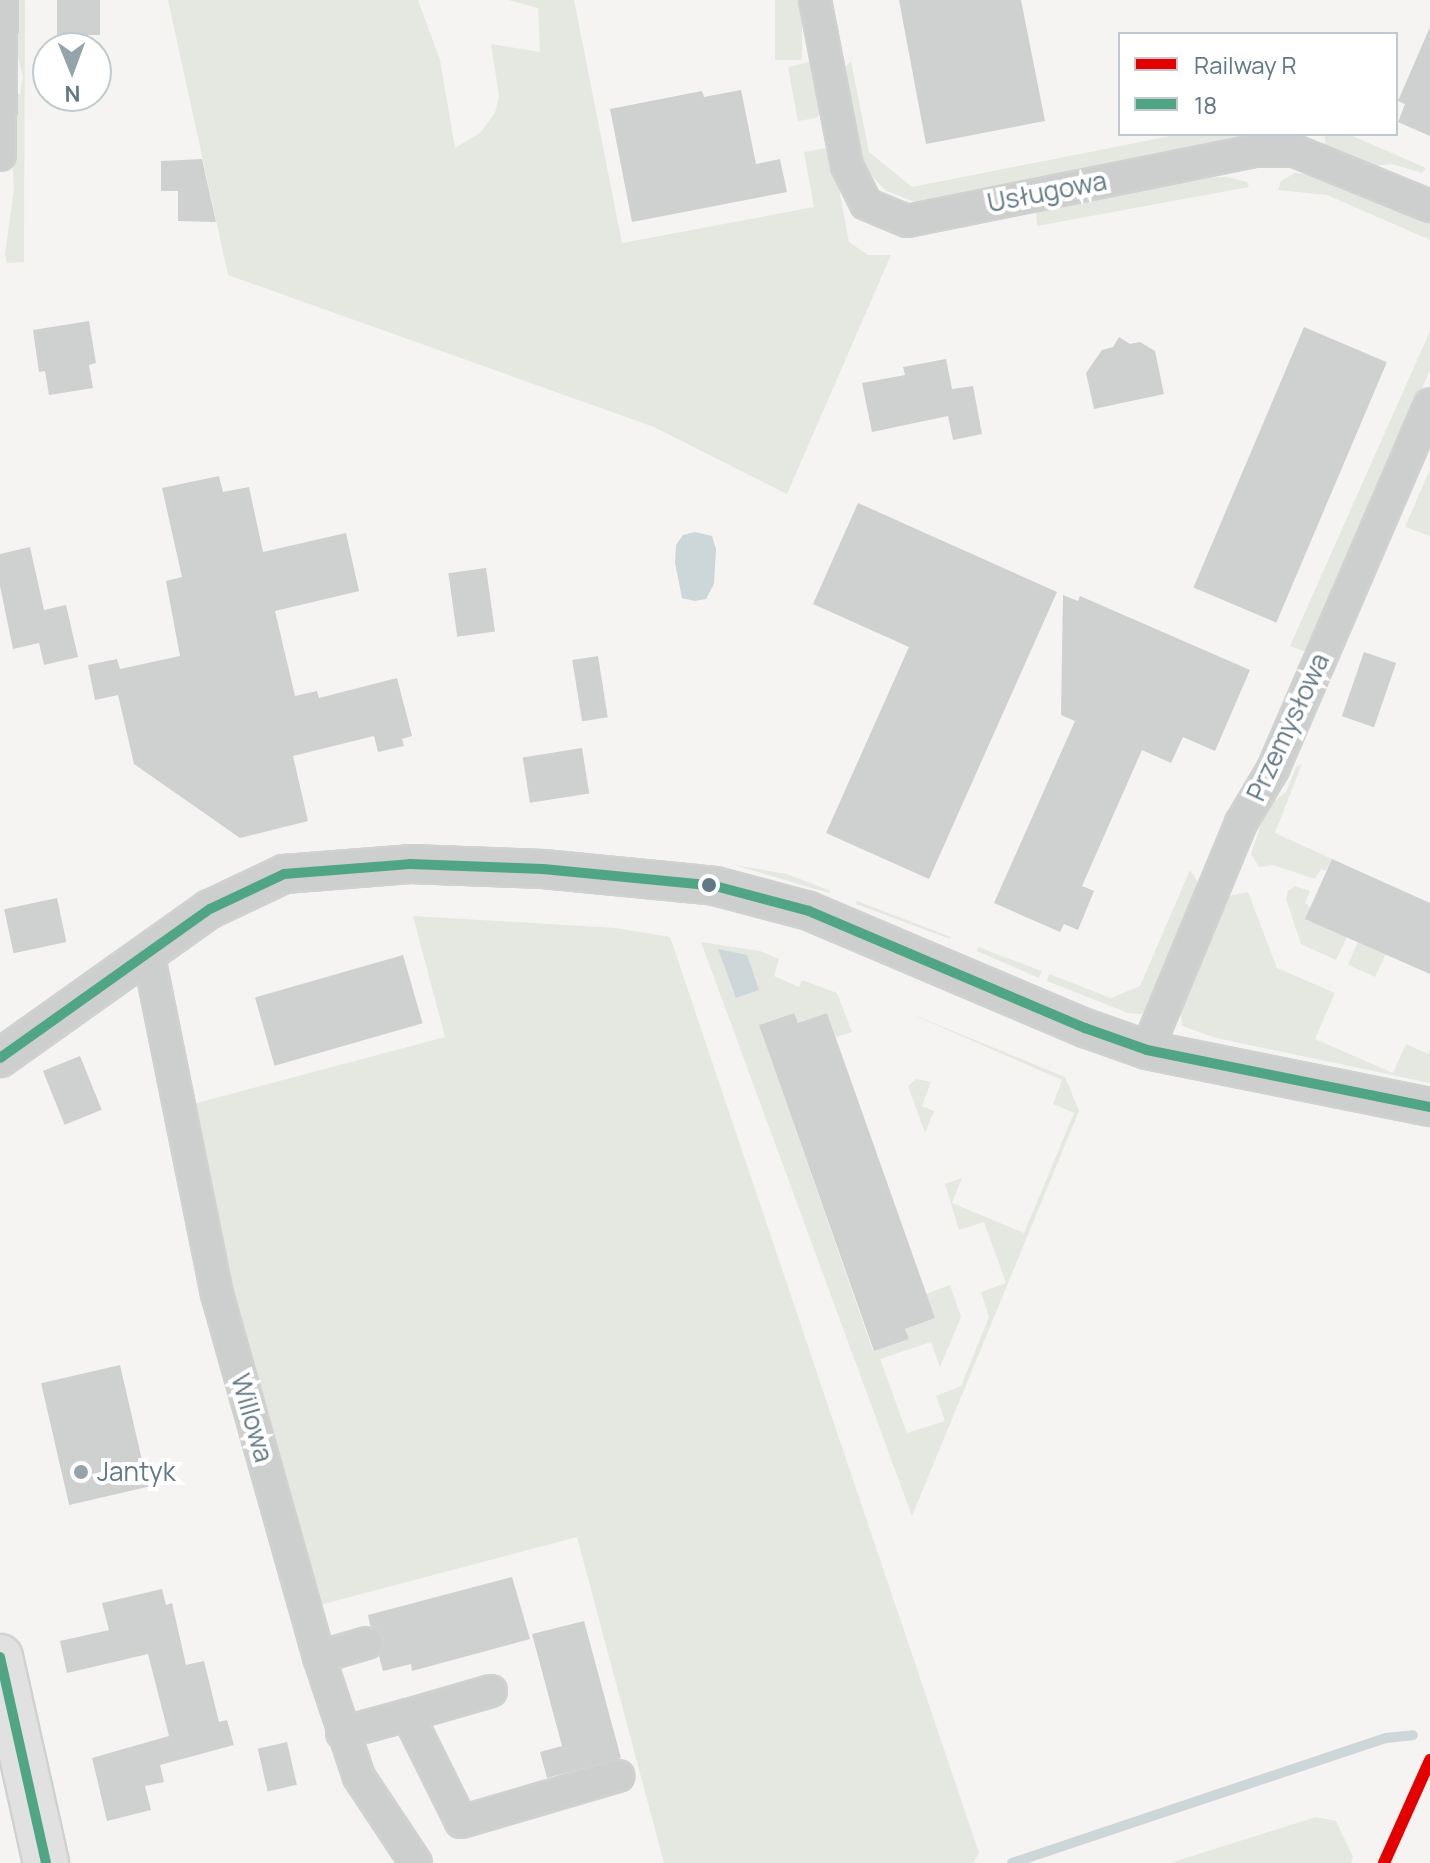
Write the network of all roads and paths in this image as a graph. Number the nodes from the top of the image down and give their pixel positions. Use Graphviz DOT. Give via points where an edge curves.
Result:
graph roads {
  1 [pos="2,0"];
  2 [pos="815,0"];
  3 [pos="0,155"];
  4 [pos="1430,206"];
  5 [pos="1430,404"];
  6 [pos="148,952"];
  7 [pos="1147,1050"];
  8 [pos="0,1058"];
  9 [pos="1430,1107"];
  10 [pos="367,1643"];
  11 [pos="0,1657"];
  12 [pos="319,1657"];
  13 [pos="491,1691"];
  14 [pos="408,1715"];
  15 [pos="342,1733"];
  16 [pos="618,1776"];
  17 [pos="46,1863"];
  18 [pos="416,1863"];
  1 -- 3 [label="street"];
  2 -- 4 [label="street, Usługowa" via="847,166 866,204 907,221 1253,151 1295,151"];
  5 -- 7 [label="street, Przemysłowa" via="1273,769 1241,823"];
  6 -- 7 [label="street" via="210,909 284,874 410,864 543,869 715,886 809,911"];
  6 -- 8 [label="street"];
  6 -- 12 [label="street, Willowa" via="217,1294"];
  7 -- 9 [label="street"];
  10 -- 12 [label="street"];
  11 -- 17 [label="main road"];
  12 -- 15 [label="street, Willowa"];
  13 -- 14 [label="street"];
  14 -- 15 [label="street"];
  14 -- 16 [label="street" via="461,1822"];
  15 -- 18 [label="street, Willowa" via="359,1777"];
}
